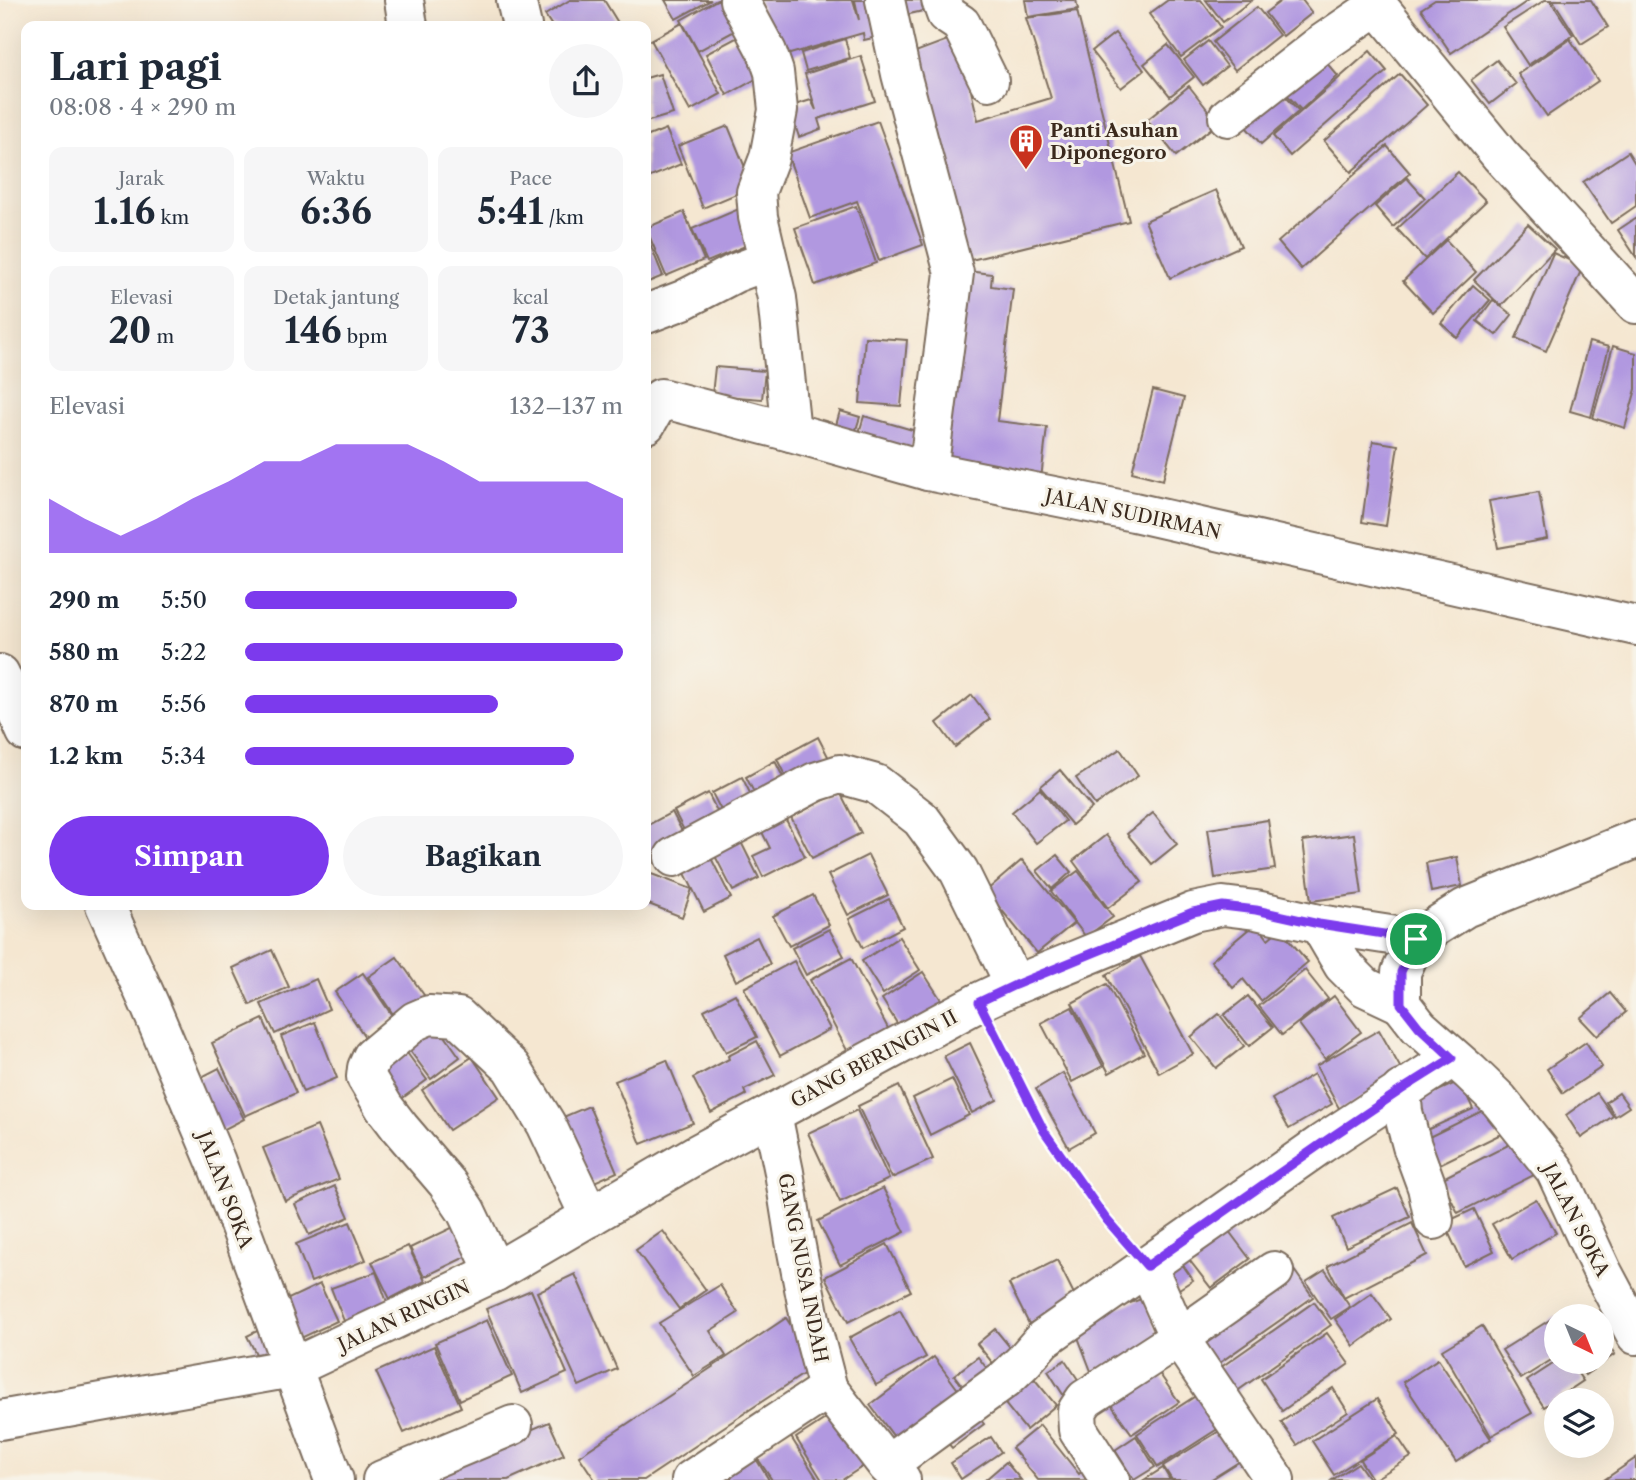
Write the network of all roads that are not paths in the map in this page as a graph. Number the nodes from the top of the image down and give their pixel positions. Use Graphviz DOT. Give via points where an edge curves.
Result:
graph roads {
  1 [pos="404,0"];
  2 [pos="516,0"];
  3 [pos="739,0"];
  4 [pos="885,0"];
  5 [pos="941,0"];
  6 [pos="1375,3"];
  7 [pos="407,21"];
  8 [pos="521,21"];
  9 [pos="989,81"];
  10 [pos="1228,117"];
  11 [pos="767,261"];
  12 [pos="1636,304"];
  13 [pos="651,312"];
  14 [pos="651,415"];
  15 [pos="791,432"];
  16 [pos="928,471"];
  17 [pos="1636,626"];
  18 [pos="0,674"];
  19 [pos="21,721"];
  20 [pos="1636,839"];
  21 [pos="674,857"];
  22 [pos="107,910"];
  23 [pos="1319,924"];
  24 [pos="1416,939"];
  25 [pos="1015,985"];
  26 [pos="1401,1004"];
  27 [pos="1452,1058"];
  28 [pos="1401,1090"];
  29 [pos="772,1114"];
  30 [pos="590,1217"];
  31 [pos="1434,1220"];
  32 [pos="1147,1266"];
  33 [pos="1274,1271"];
  34 [pos="495,1272"];
  35 [pos="1636,1335"];
  36 [pos="1179,1338"];
  37 [pos="292,1368"];
  38 [pos="828,1389"];
  39 [pos="0,1420"];
  40 [pos="513,1425"];
  41 [pos="894,1472"];
  42 [pos="334,1480"];
  43 [pos="382,1480"];
  44 [pos="691,1480"];
  45 [pos="1110,1480"];
  46 [pos="1275,1480"];
  1 -- 7 [label="street"];
  2 -- 8 [label="street"];
  3 -- 11 [label="street" via="774,72 778,110 769,158 756,192"];
  4 -- 16 [label="street" via="954,273"];
  5 -- 9 [label="street" via="946,14 961,24"];
  6 -- 10 [label="street"];
  6 -- 12 [label="street" via="1500,155"];
  11 -- 13 [label="street"];
  11 -- 15 [label="street" via="777,298"];
  14 -- 15 [label="street, JALAN SUDIRMAN" via="661,398"];
  15 -- 16 [label="street, JALAN SUDIRMAN"];
  16 -- 17 [label="street, JALAN SUDIRMAN" via="1134,512"];
  18 -- 19 [label="street"];
  20 -- 24 [label="street" via="1465,908"];
  21 -- 25 [label="street" via="815,782 840,774 876,784 921,819 959,871"];
  22 -- 37 [label="street, JALAN SOKA" via="216,1162"];
  23 -- 24 [label="street, GANG BERINGIN II"];
  23 -- 25 [label="street, GANG BERINGIN II" via="1223,906 1193,912"];
  23 -- 26 [label="street" via="1343,965 1365,987"];
  24 -- 26 [label="street" via="1401,972"];
  25 -- 29 [label="street, GANG BERINGIN II"];
  26 -- 27 [label="street, JALAN SOKA"];
  27 -- 28 [label="street"];
  27 -- 35 [label="street, JALAN SOKA" via="1499,1100 1555,1170"];
  28 -- 31 [label="street"];
  28 -- 32 [label="street"];
  29 -- 30 [label="street, JALAN RINGIN"];
  29 -- 38 [label="street, GANG NUSA INDAH" via="811,1324"];
  30 -- 34 [label="street, JALAN RINGIN"];
  30 -- 34 [label="street" via="545,1124 511,1067 458,1017 429,1014 415,1021 372,1057 366,1077 384,1107 466,1211"];
  32 -- 36 [label="street"];
  32 -- 41 [label="street" via="1043,1339 1005,1379"];
  33 -- 36 [label="street"];
  34 -- 37 [label="street, JALAN RINGIN"];
  36 -- 45 [label="street" via="1101,1388 1077,1411 1079,1430"];
  36 -- 46 [label="street"];
  37 -- 39 [label="street, JALAN RINGIN"];
  37 -- 42 [label="street, JALAN SOKA"];
  38 -- 41 [label="street, GANG NUSA INDAH"];
  38 -- 44 [label="street"];
  40 -- 43 [label="street"];
}
